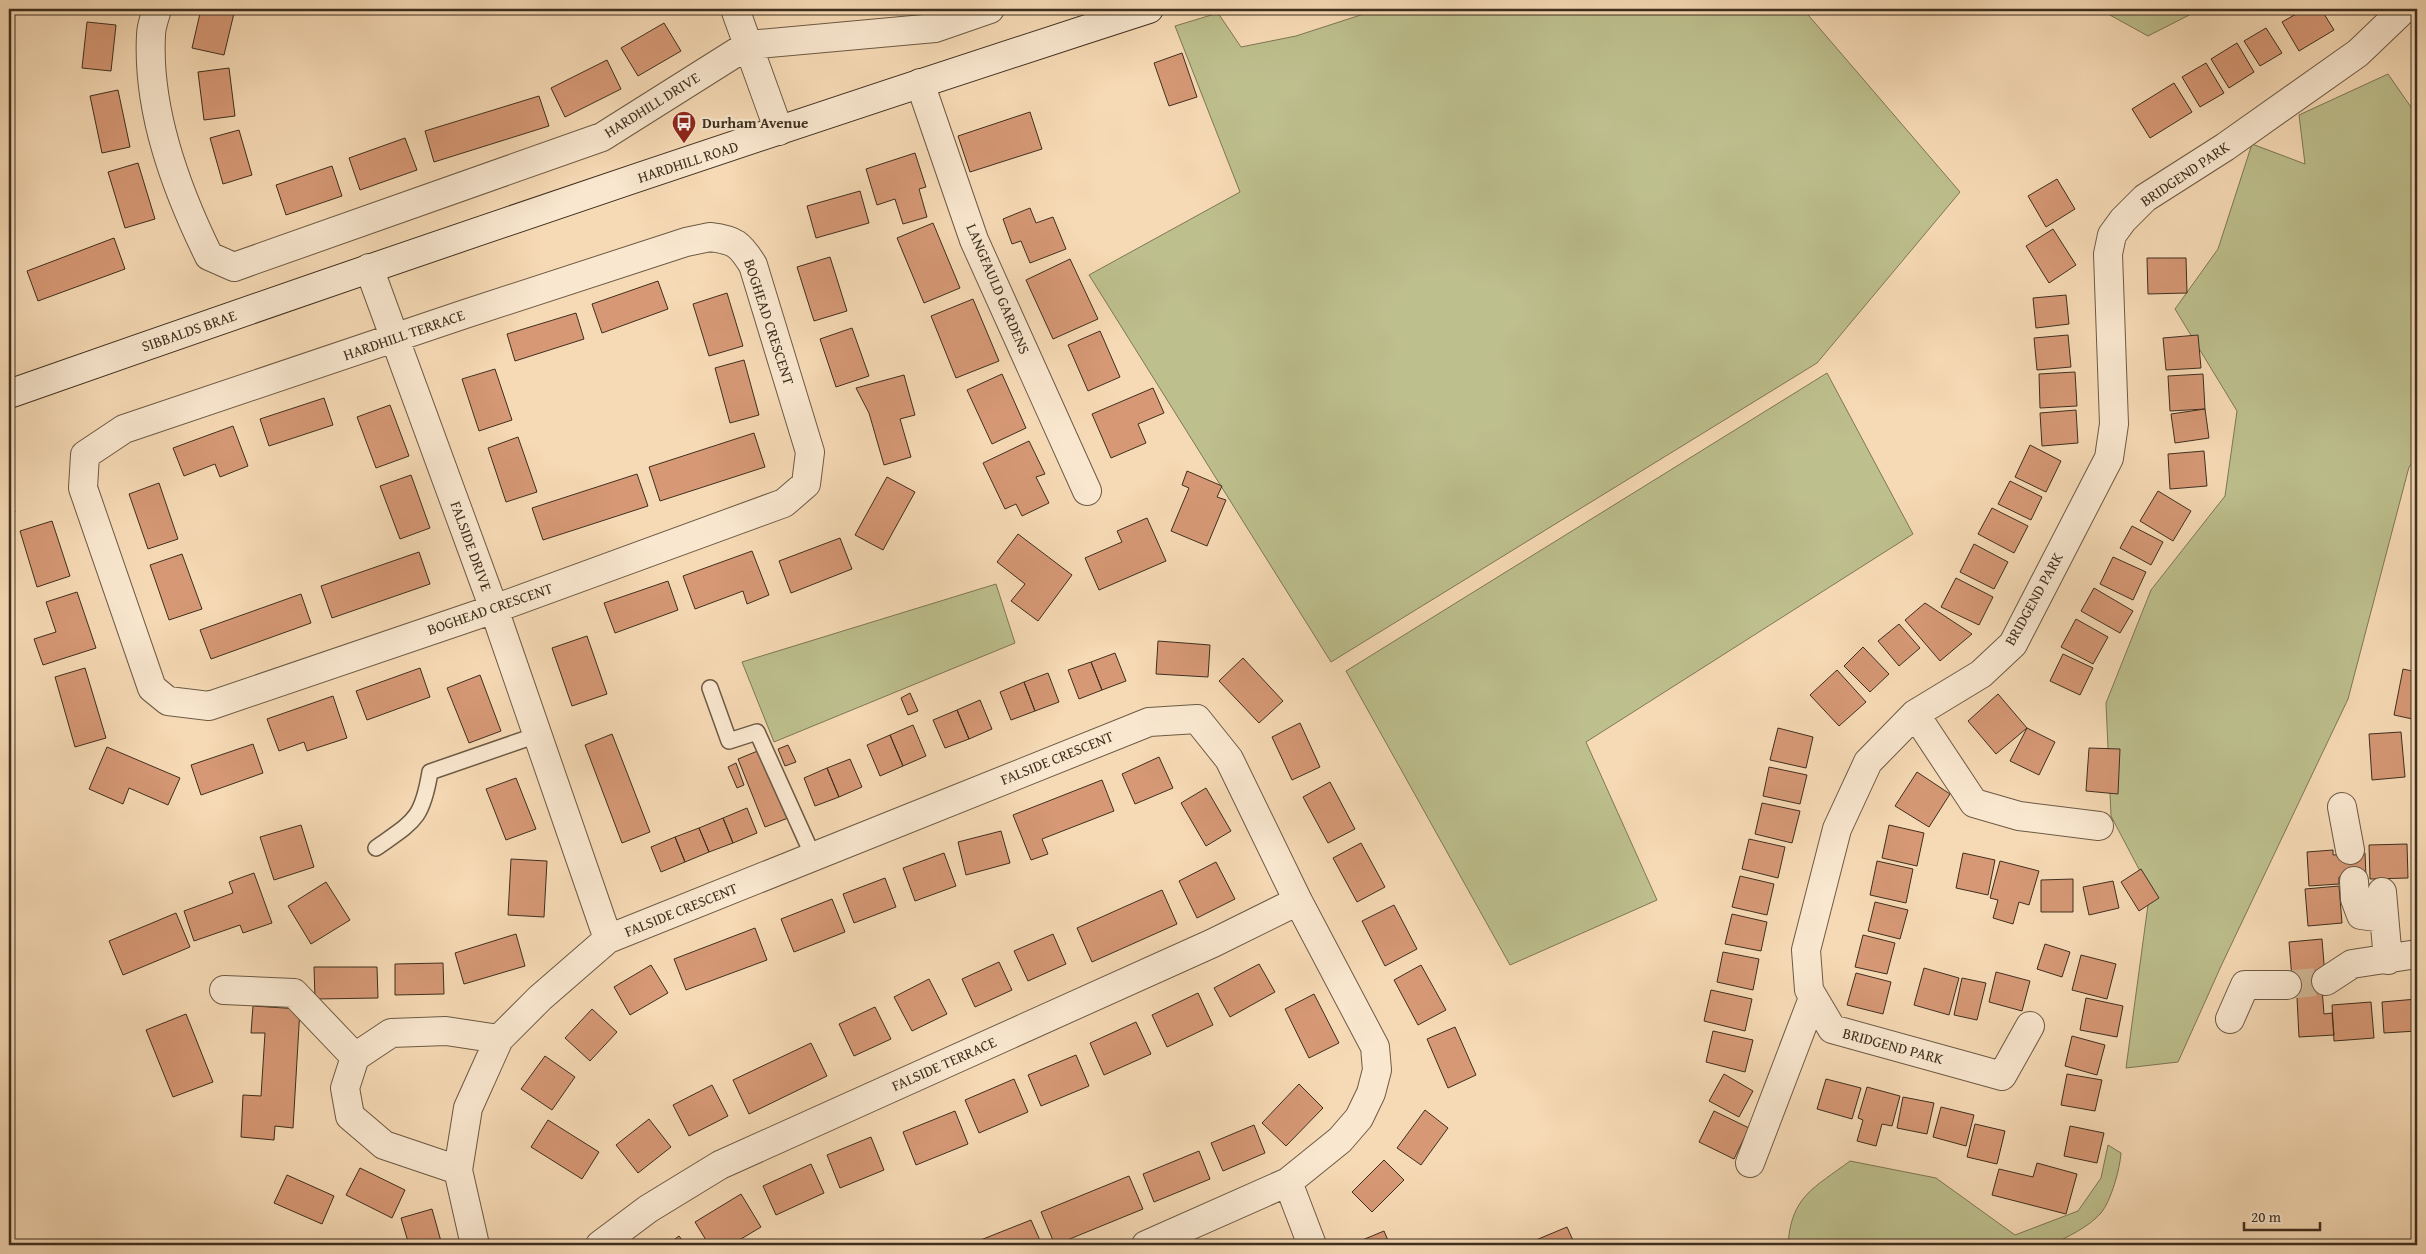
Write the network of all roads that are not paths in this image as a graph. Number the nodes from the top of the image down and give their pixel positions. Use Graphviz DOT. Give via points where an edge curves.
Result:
graph roads {
  1 [pos="157,9"];
  2 [pos="735,9"];
  3 [pos="990,9"];
  4 [pos="1149,9"];
  5 [pos="2404,9"];
  6 [pos="748,45"];
  7 [pos="920,83"];
  8 [pos="778,131"];
  9 [pos="730,240"];
  10 [pos="369,268"];
  11 [pos="396,338"];
  12 [pos="9,394"];
  13 [pos="85,455"];
  14 [pos="1087,491"];
  15 [pos="494,609"];
  16 [pos="710,688"];
  17 [pos="1914,714"];
  18 [pos="537,735"];
  19 [pos="2342,807"];
  20 [pos="2099,826"];
  21 [pos="376,848"];
  22 [pos="2350,850"];
  23 [pos="813,856"];
  24 [pos="2354,880"];
  25 [pos="1298,901"];
  26 [pos="608,939"];
  27 [pos="2417,954"];
  28 [pos="2388,960"];
  29 [pos="2326,981"];
  30 [pos="2288,985"];
  31 [pos="224,990"];
  32 [pos="1814,998"];
  33 [pos="2230,1019"];
  34 [pos="2030,1026"];
  35 [pos="499,1039"];
  36 [pos="355,1057"];
  37 [pos="1750,1163"];
  38 [pos="458,1170"];
  39 [pos="1288,1182"];
  40 [pos="475,1245"];
  41 [pos="600,1245"];
  42 [pos="1146,1245"];
  43 [pos="1312,1245"];
  1 -- 6 [label="street, HARDHILL DRIVE" via="151,33 152,85 170,161 209,256 234,266 602,137"];
  2 -- 6 [label="street"];
  3 -- 6 [label="street, HARDHILL DRIVE" via="935,28"];
  4 -- 7 [label="street, HARDHILL ROAD"];
  5 -- 17 [label="street, BRIDGEND PARK" via="2358,53 2225,147 2145,198 2112,235 2108,254 2114,424 2109,458 2013,644 1981,674"];
  6 -- 8 [label="street"];
  7 -- 8 [label="street, HARDHILL ROAD"];
  7 -- 14 [label="street, LANGFAULD GARDENS" via="974,240"];
  8 -- 10 [label="street, HARDHILL ROAD"];
  9 -- 11 [label="street, HARDHILL TERRACE" via="710,237 686,242"];
  9 -- 15 [label="street, BOGHEAD CRESCENT" via="743,249 753,265 810,452 806,484 784,503"];
  10 -- 11 [label="street, FALSIDE DRIVE"];
  10 -- 12 [label="street, SIBBALDS BRAE"];
  11 -- 13 [label="street, HARDHILL TERRACE" via="124,429"];
  11 -- 15 [label="street, FALSIDE DRIVE"];
  13 -- 15 [label="street, BOGHEAD CRESCENT" via="83,488 152,688 168,701 208,706"];
  15 -- 18 [label="street, FALSIDE DRIVE"];
  16 -- 23 [label="lane" via="730,741 757,732"];
  17 -- 20 [label="street" via="1974,802 2019,816"];
  17 -- 32 [label="street, BRIDGEND PARK" via="1868,762 1837,829 1806,950 1809,990"];
  18 -- 21 [label="lane" via="430,772 421,810 411,823"];
  18 -- 26 [label="street, FALSIDE DRIVE"];
  19 -- 22 [label="street"];
  23 -- 25 [label="street, FALSIDE CRESCENT" via="1149,722 1198,719 1229,759"];
  23 -- 26 [label="street, FALSIDE CRESCENT"];
  24 -- 28 [label="street" via="2355,899 2361,915 2383,905"];
  25 -- 39 [label="street, FALSIDE CRESCENT" via="1375,1047 1377,1070 1359,1118 1340,1140"];
  25 -- 41 [label="street, FALSIDE TERRACE" via="1213,943 720,1165 648,1209"];
  26 -- 35 [label="street, FALSIDE CRESCENT"];
  27 -- 28 [label="street"];
  28 -- 29 [label="street" via="2352,964"];
  30 -- 33 [label="street" via="2245,985"];
  31 -- 36 [label="street" via="294,993"];
  32 -- 34 [label="street, BRIDGEND PARK" via="1832,1029 2002,1076"];
  32 -- 37 [label="street"];
  35 -- 36 [label="street" via="446,1031 391,1034"];
  35 -- 38 [label="street, FALSIDE CRESCENT" via="468,1108"];
  36 -- 38 [label="street" via="345,1088 350,1116 384,1145"];
  38 -- 40 [label="street, FALSIDE CRESCENT"];
  39 -- 42 [label="street, FALSIDE CRESCENT"];
  39 -- 43 [label="street"];
}
